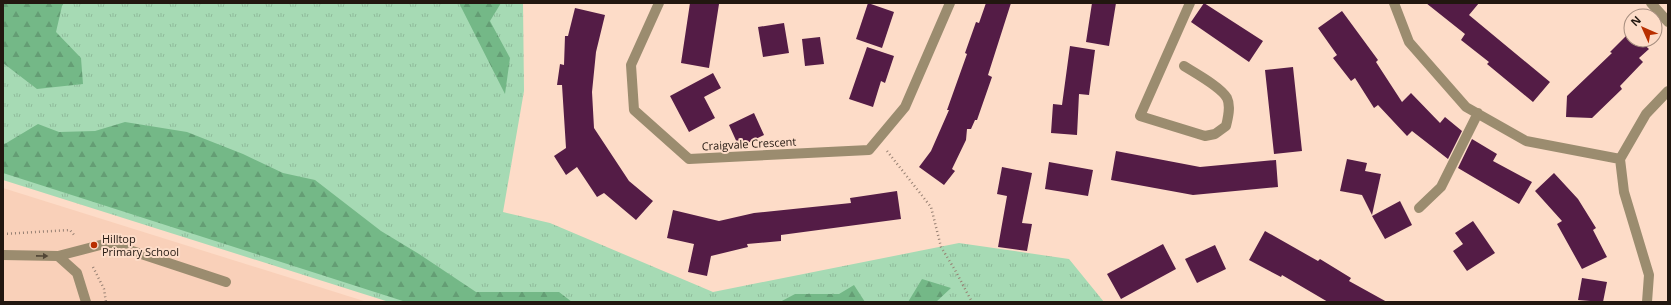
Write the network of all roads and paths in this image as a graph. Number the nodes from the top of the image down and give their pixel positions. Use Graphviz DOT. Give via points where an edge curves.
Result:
graph roads {
  1 [pos="659,3"];
  2 [pos="948,3"];
  3 [pos="1190,3"];
  4 [pos="1394,3"];
  5 [pos="1650,3"];
  6 [pos="1668,22"];
  7 [pos="1184,66"];
  8 [pos="1668,91"];
  9 [pos="1478,113"];
  10 [pos="878,139"];
  11 [pos="1620,159"];
  12 [pos="1419,208"];
  13 [pos="3,256"];
  14 [pos="58,256"];
  15 [pos="226,282"];
  16 [pos="86,302"];
  17 [pos="972,302"];
  18 [pos="1648,302"];
  1 -- 10 [label="street, Craigvale Crescent" via="631,65 634,110 689,159 869,150"];
  2 -- 10 [label="street, Craigvale Crescent" via="905,107"];
  3 -- 7 [label="street" via="1140,116 1205,136 1215,134 1226,126 1227,99 1221,91"];
  4 -- 9 [label="street" via="1409,42 1466,106"];
  5 -- 6 [label="street"];
  8 -- 11 [label="street" via="1646,114"];
  9 -- 11 [label="street" via="1526,141"];
  9 -- 12 [label="street" via="1440,186"];
  10 -- 17 [label="path" via="931,207 941,247"];
  11 -- 18 [label="street" via="1624,192 1649,275"];
  13 -- 14 [label="street, one-way"];
  14 -- 15 [label="street" via="108,243"];
  14 -- 16 [label="street" via="77,273"];
}
